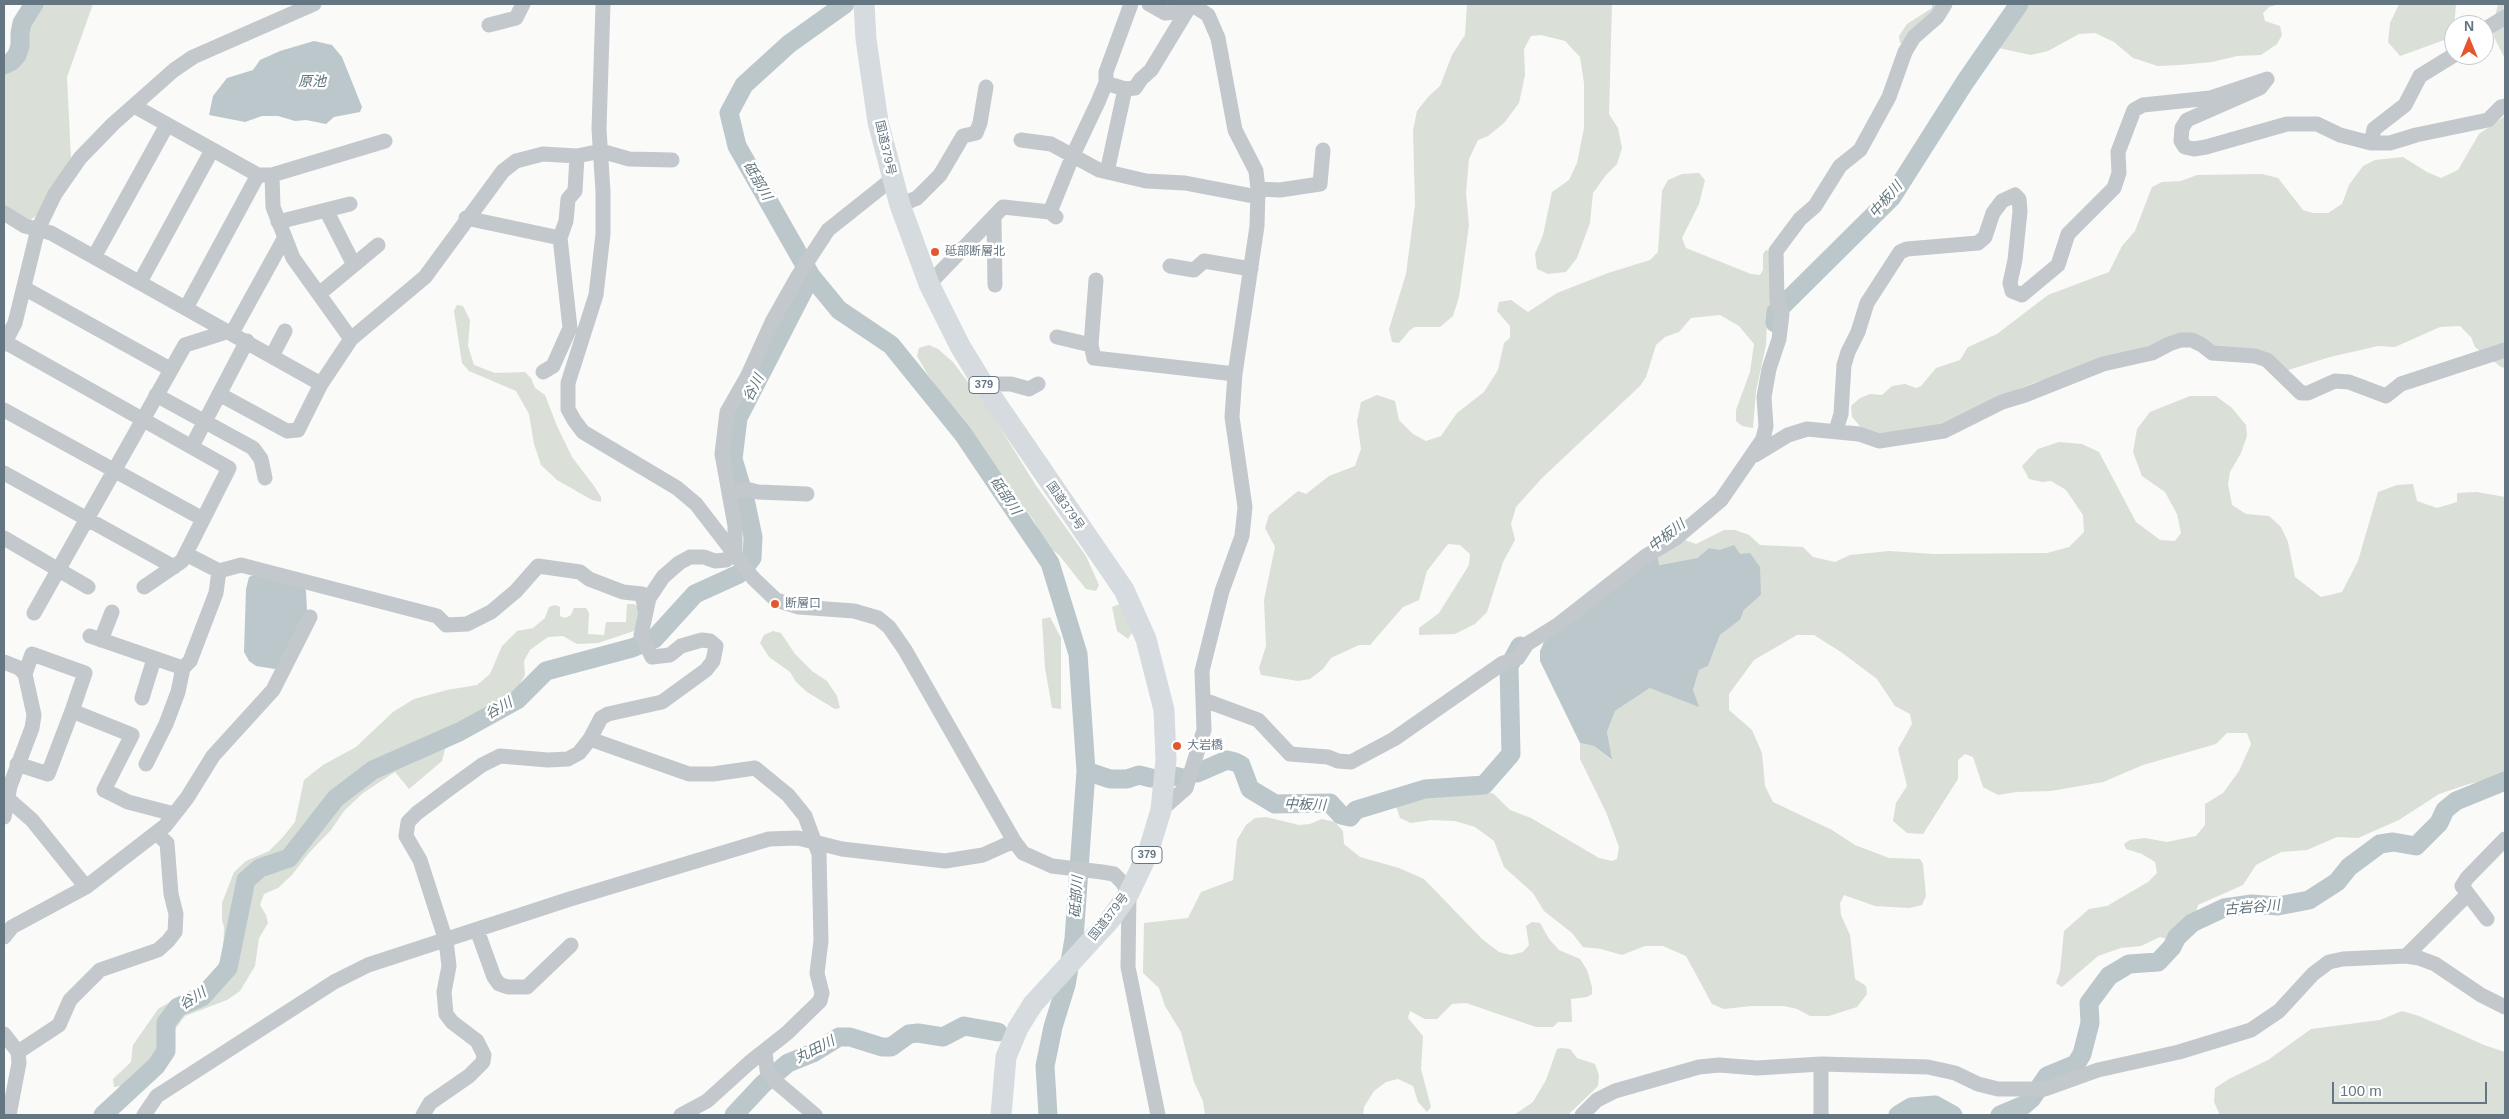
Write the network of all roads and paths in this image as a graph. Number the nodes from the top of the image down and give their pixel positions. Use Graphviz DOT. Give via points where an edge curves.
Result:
graph roads {
  1 [pos="314,4"];
  2 [pos="523,4"];
  3 [pos="603,4"];
  4 [pos="1131,4"];
  5 [pos="1149,4"];
  6 [pos="1192,4"];
  7 [pos="1945,4"];
  8 [pos="865,7"];
  9 [pos="2505,17"];
  10 [pos="2494,24"];
  11 [pos="488,25"];
  12 [pos="2444,61"];
  13 [pos="1106,83"];
  14 [pos="986,87"];
  15 [pos="1125,89"];
  16 [pos="134,106"];
  17 [pos="2505,106"];
  18 [pos="167,125"];
  19 [pos="1021,140"];
  20 [pos="385,141"];
  21 [pos="2371,143"];
  22 [pos="212,150"];
  23 [pos="1323,150"];
  24 [pos="601,151"];
  25 [pos="1073,155"];
  26 [pos="577,156"];
  27 [pos="672,160"];
  28 [pos="1107,172"];
  29 [pos="265,175"];
  30 [pos="892,179"];
  31 [pos="1258,193"];
  32 [pos="350,204"];
  33 [pos="900,206"];
  34 [pos="326,210"];
  35 [pos="4,213"];
  36 [pos="466,218"];
  37 [pos="994,219"];
  38 [pos="278,222"];
  39 [pos="38,229"];
  40 [pos="285,237"];
  41 [pos="560,238"];
  42 [pos="378,245"];
  43 [pos="94,257"];
  44 [pos="354,265"];
  45 [pos="1170,266"];
  46 [pos="1251,269"];
  47 [pos="1096,280"];
  48 [pos="140,282"];
  49 [pos="929,284"];
  50 [pos="995,285"];
  51 [pos="24,288"];
  52 [pos="319,294"];
  53 [pos="186,308"];
  54 [pos="285,331"];
  55 [pos="231,332"];
  56 [pos="1057,337"];
  57 [pos="351,339"];
  58 [pos="247,341"];
  59 [pos="4,343"];
  60 [pos="1091,345"];
  61 [pos="2505,350"];
  62 [pos="272,356"];
  63 [pos="170,369"];
  64 [pos="543,372"];
  65 [pos="1235,374"];
  66 [pos="321,384"];
  67 [pos="1038,384"];
  68 [pos="985,387"];
  69 [pos="156,394"];
  70 [pos="219,394"];
  71 [pos="4,410"];
  72 [pos="142,418"];
  73 [pos="206,421"];
  74 [pos="1836,430"];
  75 [pos="192,446"];
  76 [pos="1753,456"];
  77 [pos="113,470"];
  78 [pos="4,473"];
  79 [pos="264,478"];
  80 [pos="736,492"];
  81 [pos="807,494"];
  82 [pos="87,518"];
  83 [pos="203,519"];
  84 [pos="4,538"];
  85 [pos="186,554"];
  86 [pos="737,556"];
  87 [pos="174,567"];
  88 [pos="59,569"];
  89 [pos="219,571"];
  90 [pos="88,587"];
  91 [pos="144,587"];
  92 [pos="645,610"];
  93 [pos="112,612"];
  94 [pos="34,613"];
  95 [pos="310,617"];
  96 [pos="154,659"];
  97 [pos="4,662"];
  98 [pos="183,668"];
  99 [pos="25,674"];
  100 [pos="142,698"];
  101 [pos="1204,700"];
  102 [pos="72,711"];
  103 [pos="590,739"];
  104 [pos="17,764"];
  105 [pos="146,764"];
  106 [pos="6,806"];
  107 [pos="1161,810"];
  108 [pos="174,814"];
  109 [pos="156,833"];
  110 [pos="2505,839"];
  111 [pos="1014,841"];
  112 [pos="815,842"];
  113 [pos="86,887"];
  114 [pos="1129,893"];
  115 [pos="2468,894"];
  116 [pos="2487,919"];
  117 [pos="477,930"];
  118 [pos="4,937"];
  119 [pos="446,941"];
  120 [pos="571,945"];
  121 [pos="2406,956"];
  122 [pos="2505,1007"];
  123 [pos="4,1034"];
  124 [pos="765,1051"];
  125 [pos="18,1052"];
  126 [pos="1822,1064"];
  127 [pos="9,1115"];
  128 [pos="144,1115"];
  129 [pos="423,1115"];
  130 [pos="681,1115"];
  131 [pos="816,1115"];
  132 [pos="1001,1115"];
  133 [pos="1158,1115"];
  134 [pos="1582,1115"];
  135 [pos="1821,1115"];
  1 -- 16 [label="street" via="193,57"];
  2 -- 11 [label="street" via="516,18"];
  3 -- 24 [label="street"];
  4 -- 13 [label="street" via="1106,72"];
  5 -- 15 [label="street" via="1165,13 1178,12 1191,4 1151,70 1135,88"];
  6 -- 31 [label="street" via="1208,15 1218,38 1235,130 1256,171"];
  7 -- 76 [label="street" via="1937,17 1914,37 1905,52 1889,97 1860,150 1840,166 1815,206 1776,251 1777,300 1782,314 1764,397 1766,426"];
  8 -- 30 [label="highway, 国道379号 / 379" via="872,86"];
  9 -- 10 [label="street"];
  12 -- 21 [label="street" via="2420,76 2405,105 2374,128"];
  13 -- 15 [label="street"];
  13 -- 25 [label="street"];
  14 -- 33 [label="street" via="976,133 963,136 940,175 917,198"];
  15 -- 28 [label="street"];
  16 -- 18 [label="street"];
  16 -- 39 [label="street" via="80,158 55,194"];
  17 -- 21 [label="street" via="2488,120 2416,134 2390,144"];
  18 -- 22 [label="street"];
  18 -- 43 [label="street"];
  19 -- 25 [label="street" via="1051,144"];
  20 -- 29 [label="street"];
  21 -- 74 [label="street" via="2340,135 2316,124 2287,124 2206,147 2185,147 2181,141 2182,128 2187,120 2260,88 2267,78 2210,98 2157,103 2134,110 2118,152 2119,173 2114,188 2068,234 2058,265 2022,295 2012,291 2010,282 2020,211 2019,199 2015,195 2002,201 1993,213 1985,237 1978,243 1900,252 1867,303 1848,352 1844,365 1841,414"];
  22 -- 29 [label="street"];
  22 -- 48 [label="street"];
  23 -- 31 [label="street" via="1320,184"];
  24 -- 26 [label="street"];
  24 -- 27 [label="street" via="629,159"];
  24 -- 86 [label="street" via="603,234 596,295 568,383 568,409 583,432 677,488 696,504"];
  25 -- 28 [label="street"];
  25 -- 37 [label="street" via="1053,215 1003,207"];
  26 -- 36 [label="street" via="543,154 516,161 503,171"];
  26 -- 41 [label="street" via="575,190 568,199"];
  28 -- 31 [label="street" via="1146,182 1185,183"];
  29 -- 38 [label="street"];
  29 -- 53 [label="street"];
  30 -- 33 [label="highway, 国道379号 / 379"];
  30 -- 80 [label="street" via="828,230 772,322 727,412 722,454"];
  31 -- 46 [label="street"];
  32 -- 34 [label="street"];
  33 -- 49 [label="highway, 国道379号 / 379"];
  34 -- 38 [label="street"];
  34 -- 44 [label="street"];
  35 -- 39 [label="street" via="24,226"];
  36 -- 41 [label="street"];
  36 -- 57 [label="street" via="425,276"];
  37 -- 49 [label="street"];
  37 -- 50 [label="street"];
  38 -- 40 [label="street"];
  39 -- 43 [label="street"];
  39 -- 51 [label="street"];
  40 -- 52 [label="street" via="293,258"];
  40 -- 55 [label="street"];
  41 -- 64 [label="street" via="570,328 553,366"];
  42 -- 44 [label="street"];
  43 -- 48 [label="street"];
  44 -- 52 [label="street"];
  45 -- 46 [label="street" via="1194,270 1204,261"];
  46 -- 65 [label="street"];
  47 -- 60 [label="street"];
  48 -- 53 [label="street"];
  49 -- 68 [label="highway, 国道379号 / 379"];
  51 -- 59 [label="street" via="15,323"];
  51 -- 63 [label="street"];
  52 -- 57 [label="street"];
  53 -- 55 [label="street"];
  54 -- 62 [label="street"];
  55 -- 58 [label="street"];
  55 -- 63 [label="street" via="184,345"];
  56 -- 60 [label="street"];
  57 -- 66 [label="street"];
  58 -- 62 [label="street"];
  58 -- 70 [label="street"];
  59 -- 72 [label="street"];
  60 -- 65 [label="street" via="1094,358"];
  61 -- 74 [label="street" via="2405,382 2386,396 2349,382 2335,381 2301,393 2267,360 2255,356 2212,354 2202,344 2181,340 2152,354 2103,364 2002,402 1944,431 1879,441"];
  62 -- 66 [label="street"];
  63 -- 69 [label="street"];
  65 -- 101 [label="street" via="1232,417 1245,507 1242,536 1222,591 1202,671"];
  66 -- 70 [label="street" via="298,430 287,430"];
  67 -- 68 [label="street" via="1029,388 1011,384"];
  68 -- 107 [label="highway, 国道379号 / 379" via="1124,590 1146,639 1164,710 1166,760"];
  69 -- 72 [label="street"];
  69 -- 73 [label="street"];
  70 -- 73 [label="street"];
  71 -- 77 [label="street"];
  72 -- 75 [label="street"];
  72 -- 77 [label="street"];
  73 -- 75 [label="street"];
  73 -- 79 [label="street" via="253,448 261,459"];
  74 -- 76 [label="street" via="1797,431"];
  75 -- 83 [label="street" via="230,468"];
  76 -- 101 [label="street" via="1721,500 1676,538 1646,556 1559,624 1527,644 1518,658 1504,663 1394,739 1351,762 1290,754 1258,720"];
  77 -- 82 [label="street"];
  77 -- 83 [label="street"];
  78 -- 82 [label="street"];
  80 -- 81 [label="street"];
  80 -- 86 [label="street"];
  82 -- 87 [label="street"];
  82 -- 88 [label="street"];
  83 -- 85 [label="street"];
  84 -- 88 [label="street"];
  85 -- 87 [label="street"];
  85 -- 89 [label="street"];
  86 -- 92 [label="street" via="715,561 704,557 690,558 679,563 663,577"];
  86 -- 111 [label="street" via="769,595 787,604 868,614 889,628 905,650"];
  87 -- 91 [label="street"];
  88 -- 90 [label="street"];
  88 -- 94 [label="street"];
  89 -- 92 [label="street" via="241,565 437,616 446,625 467,624 491,612 538,566 561,568 580,572 589,579 623,592 642,594"];
  89 -- 98 [label="street" via="216,593 190,661"];
  92 -- 103 [label="street" via="646,644 652,657 670,655 681,646 702,640 716,646 713,661 671,697 601,718"];
  93 -- 96 [label="street" via="95,638"];
  95 -- 108 [label="street" via="273,690 213,756"];
  96 -- 98 [label="street"];
  96 -- 100 [label="street"];
  97 -- 99 [label="street"];
  98 -- 105 [label="street" via="166,724"];
  99 -- 102 [label="street" via="32,654 85,672"];
  99 -- 104 [label="street" via="34,715"];
  101 -- 107 [label="street" via="1204,730 1186,788"];
  102 -- 104 [label="street" via="48,774"];
  102 -- 108 [label="street" via="132,735 104,790 128,802"];
  103 -- 112 [label="street" via="689,774 755,768 788,794 805,816"];
  103 -- 119 [label="street" via="579,753 568,759 500,756 449,789 408,822 406,836 420,860"];
  104 -- 106 [label="street"];
  106 -- 113 [label="street" via="32,820"];
  107 -- 114 [label="highway, 国道379号 / 379" via="1148,853"];
  108 -- 109 [label="street"];
  109 -- 113 [label="street"];
  109 -- 125 [label="street" via="167,844 170,894 176,914 175,932 158,950 100,970 70,1000 59,1025"];
  110 -- 115 [label="street" via="2467,878 2462,886"];
  111 -- 112 [label="street" via="983,855 945,861 842,849"];
  111 -- 114 [label="street" via="1023,853 1052,866 1114,874"];
  112 -- 117 [label="street" via="798,838 769,839"];
  112 -- 124 [label="street" via="819,854 821,941 817,973 822,993 820,1001 808,1014"];
  113 -- 118 [label="street" via="12,927"];
  114 -- 132 [label="highway, 国道379号 / 379" via="1043,992 1018,1028 1006,1057"];
  114 -- 133 [label="street" via="1128,967"];
  115 -- 116 [label="street"];
  115 -- 121 [label="street"];
  117 -- 119 [label="street"];
  117 -- 120 [label="street" via="494,977 499,984 508,987 527,987"];
  119 -- 128 [label="street" via="368,966 334,982 157,1096"];
  119 -- 129 [label="street" via="449,966 444,992 446,1014 477,1041 484,1055 483,1062 469,1076 430,1103"];
  121 -- 122 [label="street" via="2435,964"];
  121 -- 126 [label="street" via="2329,962 2313,974 2279,1011 2251,1030 2179,1052 2098,1070 2038,1090 1998,1089 1928,1067"];
  123 -- 125 [label="street"];
  124 -- 130 [label="street" via="708,1102"];
  124 -- 131 [label="street" via="771,1075"];
  125 -- 127 [label="street"];
  126 -- 134 [label="street" via="1699,1067 1615,1091 1596,1100"];
  126 -- 135 [label="street"];
}
